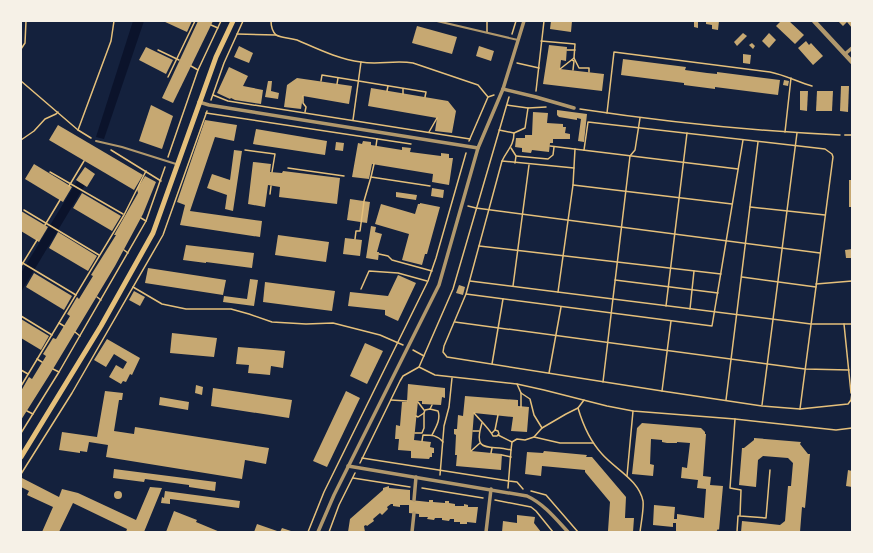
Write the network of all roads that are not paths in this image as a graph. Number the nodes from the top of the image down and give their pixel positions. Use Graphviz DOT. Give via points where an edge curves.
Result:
graph roads {
  1 [pos="233,21"];
  2 [pos="437,21"];
  3 [pos="487,21"];
  4 [pos="524,21"];
  5 [pos="814,21"];
  6 [pos="487,32"];
  7 [pos="518,40"];
  8 [pos="852,48"];
  9 [pos="845,54"];
  10 [pos="852,62"];
  11 [pos="503,89"];
  12 [pos="199,102"];
  13 [pos="574,108"];
  14 [pos="845,135"];
  15 [pos="852,135"];
  16 [pos="96,141"];
  17 [pos="478,148"];
  18 [pos="178,164"];
  19 [pos="21,457"];
  20 [pos="348,466"];
  21 [pos="416,477"];
  22 [pos="491,489"];
  23 [pos="414,500"];
  24 [pos="414,513"];
  25 [pos="318,532"];
  26 [pos="412,532"];
  27 [pos="486,532"];
  28 [pos="568,532"];
  1 -- 12 [label="main road"];
  2 -- 6 [label="lane"];
  3 -- 6 [label="lane"];
  4 -- 7 [label="street"];
  5 -- 9 [label="street"];
  6 -- 7 [label="lane"];
  7 -- 11 [label="street"];
  8 -- 9 [label="street"];
  9 -- 10 [label="street"];
  11 -- 13 [label="street"];
  11 -- 17 [label="street"];
  12 -- 17 [label="street"];
  12 -- 18 [label="main road"];
  14 -- 15 [label="lane"];
  16 -- 18 [label="lane"];
  17 -- 20 [label="street" via="438,285"];
  18 -- 19 [label="main road" via="153,233 101,326"];
  20 -- 21 [label="street"];
  20 -- 25 [label="street"];
  21 -- 22 [label="street"];
  21 -- 23 [label="street"];
  22 -- 27 [label="street"];
  22 -- 28 [label="street" via="537,500"];
  24 -- 26 [label="street"];
}
